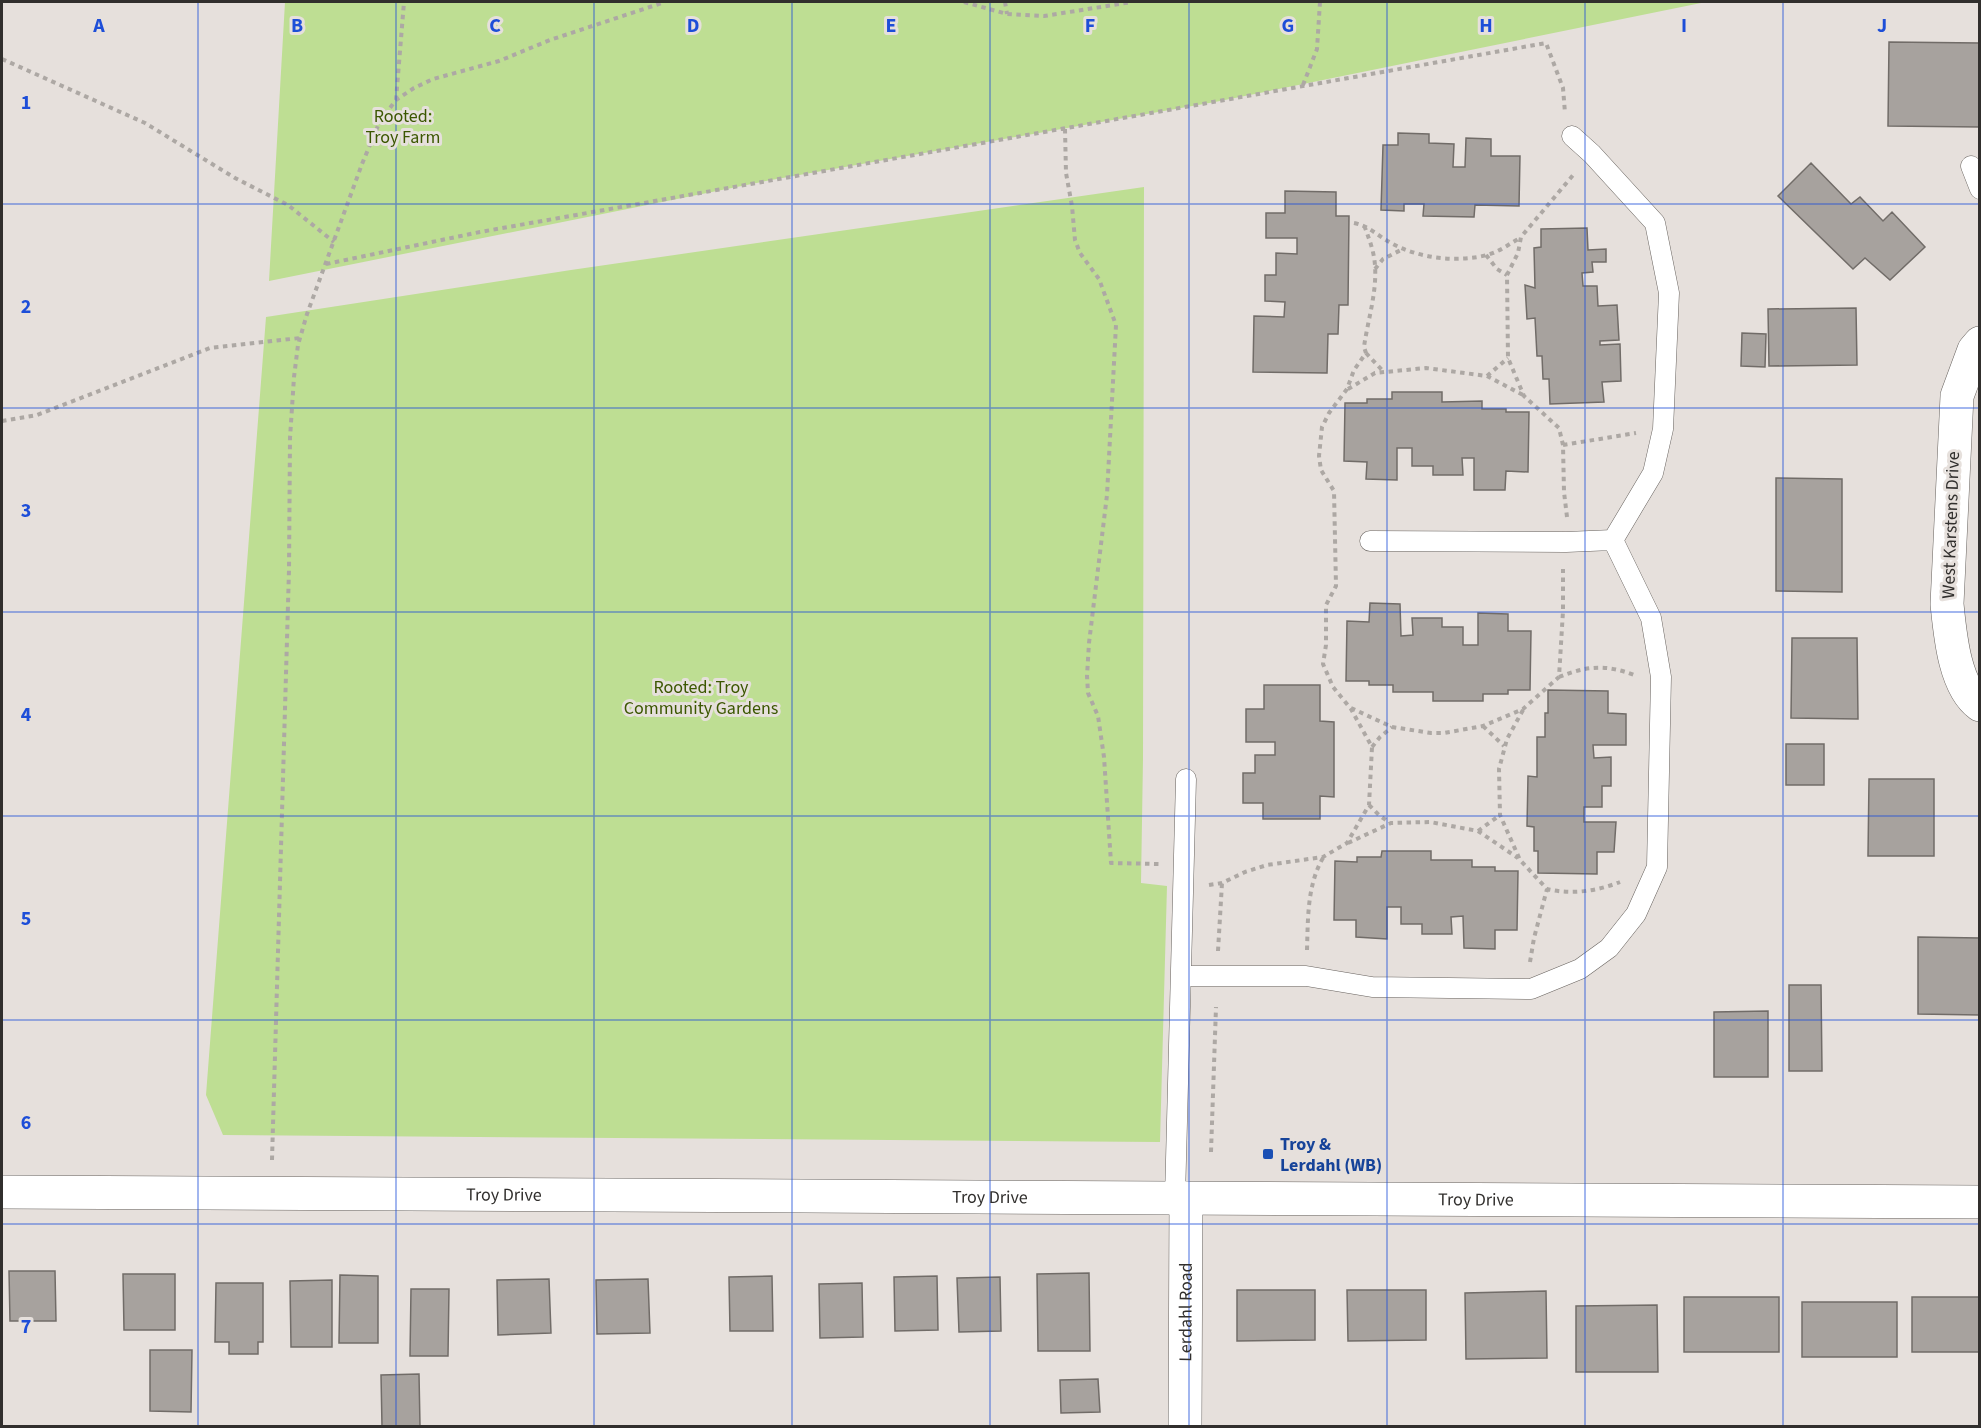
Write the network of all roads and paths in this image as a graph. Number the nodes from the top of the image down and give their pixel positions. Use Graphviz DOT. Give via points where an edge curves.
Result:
graph roads {
  1 [pos="404,2"];
  2 [pos="665,2"];
  3 [pos="964,2"];
  4 [pos="1005,2"];
  5 [pos="1132,2"];
  6 [pos="1320,2"];
  7 [pos="1007,14"];
  8 [pos="2,59"];
  9 [pos="1302,86"];
  10 [pos="396,100"];
  11 [pos="1065,129"];
  12 [pos="1572,136"];
  13 [pos="1592,154"];
  14 [pos="1971,166"];
  15 [pos="1980,189"];
  16 [pos="1354,223"];
  17 [pos="1364,225"];
  18 [pos="1521,237"];
  19 [pos="334,242"];
  20 [pos="1403,249"];
  21 [pos="1486,255"];
  22 [pos="326,264"];
  23 [pos="1375,269"];
  24 [pos="1507,275"];
  25 [pos="300,338"];
  26 [pos="1980,343"];
  27 [pos="1366,353"];
  28 [pos="1508,358"];
  29 [pos="1383,371"];
  30 [pos="1487,376"];
  31 [pos="1347,389"];
  32 [pos="1524,396"];
  33 [pos="2,421"];
  34 [pos="1663,429"];
  35 [pos="1563,445"];
  36 [pos="1568,521"];
  37 [pos="1613,540"];
  38 [pos="1371,541"];
  39 [pos="1563,559"];
  40 [pos="1559,677"];
  41 [pos="1661,677"];
  42 [pos="1980,705"];
  43 [pos="1350,708"];
  44 [pos="1523,710"];
  45 [pos="1483,726"];
  46 [pos="1392,727"];
  47 [pos="1372,747"];
  48 [pos="1504,747"];
  49 [pos="1186,779"];
  50 [pos="1369,805"];
  51 [pos="1500,815"];
  52 [pos="1391,823"];
  53 [pos="1478,831"];
  54 [pos="1347,843"];
  55 [pos="1323,857"];
  56 [pos="1520,860"];
  57 [pos="1184,865"];
  58 [pos="1657,867"];
  59 [pos="1222,883"];
  60 [pos="1183,888"];
  61 [pos="1547,890"];
  62 [pos="1218,956"];
  63 [pos="1181,976"];
  64 [pos="1306,976"];
  65 [pos="1531,988"];
  66 [pos="1216,1007"];
  67 [pos="1211,1152"];
  68 [pos="2,1192"];
  69 [pos="271,1194"];
  70 [pos="1181,1198"];
  71 [pos="1980,1202"];
  72 [pos="1185,1426"];
  1 -- 10 [label="path"];
  2 -- 10 [label="path" via="499,61 433,79"];
  3 -- 7 [label="path"];
  4 -- 7 [label="path"];
  5 -- 7 [label="path" via="1044,16"];
  6 -- 9 [label="path" via="1317,49"];
  8 -- 19 [label="path" via="145,123 288,205"];
  9 -- 11 [label="path"];
  9 -- 12 [label="path" via="1546,43 1563,88 1563,105"];
  10 -- 19 [label="path" via="380,122"];
  11 -- 22 [label="path" via="480,232"];
  11 -- 57 [label="path" via="1075,240 1099,279 1116,325 1107,495 1087,676 1104,757 1111,863"];
  12 -- 13 [label="lane"];
  13 -- 18 [label="path"];
  13 -- 34 [label="lane" via="1655,223 1669,292"];
  14 -- 15 [label="lane"];
  16 -- 17 [label="path"];
  17 -- 20 [label="path"];
  17 -- 23 [label="path"];
  18 -- 21 [label="path"];
  18 -- 24 [label="path"];
  19 -- 22 [label="path"];
  20 -- 21 [label="path" via="1435,258"];
  20 -- 23 [label="path" via="1383,259"];
  21 -- 24 [label="path"];
  22 -- 25 [label="path"];
  23 -- 27 [label="path"];
  24 -- 28 [label="path"];
  25 -- 33 [label="path" via="210,348 37,416"];
  25 -- 69 [label="path" via="290,438 290,570"];
  26 -- 42 [label="street, West Karstens Drive" via="1957,396 1947,604 1959,674"];
  27 -- 29 [label="path"];
  27 -- 31 [label="path"];
  28 -- 30 [label="path"];
  28 -- 32 [label="path"];
  30 -- 31 [label="path" via="1426,368 1375,373"];
  30 -- 32 [label="path"];
  31 -- 43 [label="path" via="1322,427 1319,456 1321,470 1334,491 1336,586 1326,605 1323,664 1333,687"];
  32 -- 35 [label="path" via="1559,428"];
  34 -- 35 [label="path"];
  34 -- 37 [label="lane" via="1653,472"];
  35 -- 36 [label="path"];
  37 -- 38 [label="lane"];
  37 -- 41 [label="lane" via="1652,618"];
  39 -- 40 [label="path"];
  40 -- 41 [label="path" via="1576,670 1611,667 1643,677"];
  40 -- 44 [label="path"];
  41 -- 58 [label="lane"];
  43 -- 46 [label="path"];
  43 -- 47 [label="path"];
  44 -- 45 [label="path"];
  44 -- 48 [label="path"];
  45 -- 46 [label="path" via="1444,733"];
  45 -- 48 [label="path"];
  46 -- 47 [label="path"];
  47 -- 50 [label="path"];
  48 -- 51 [label="path" via="1499,769"];
  49 -- 57 [label="lane"];
  50 -- 52 [label="path"];
  50 -- 54 [label="path"];
  51 -- 53 [label="path"];
  51 -- 56 [label="path"];
  52 -- 53 [label="path" via="1430,822"];
  52 -- 54 [label="path"];
  53 -- 56 [label="path"];
  54 -- 55 [label="path"];
  55 -- 59 [label="path" via="1267,865"];
  55 -- 64 [label="path" via="1311,887"];
  56 -- 61 [label="path"];
  57 -- 60 [label="lane"];
  58 -- 61 [label="path" via="1590,890"];
  58 -- 65 [label="lane" via="1636,914 1608,948 1580,969"];
  59 -- 60 [label="path"];
  59 -- 62 [label="path"];
  60 -- 63 [label="lane"];
  61 -- 65 [label="path" via="1530,960"];
  63 -- 64 [label="lane"];
  63 -- 70 [label="lane"];
  64 -- 65 [label="lane" via="1372,987"];
  66 -- 67 [label="path"];
  68 -- 69 [label="street, Troy Drive"];
  69 -- 70 [label="street, Troy Drive"];
  70 -- 71 [label="street, Troy Drive"];
  70 -- 72 [label="street, Lerdahl Road"];
}
